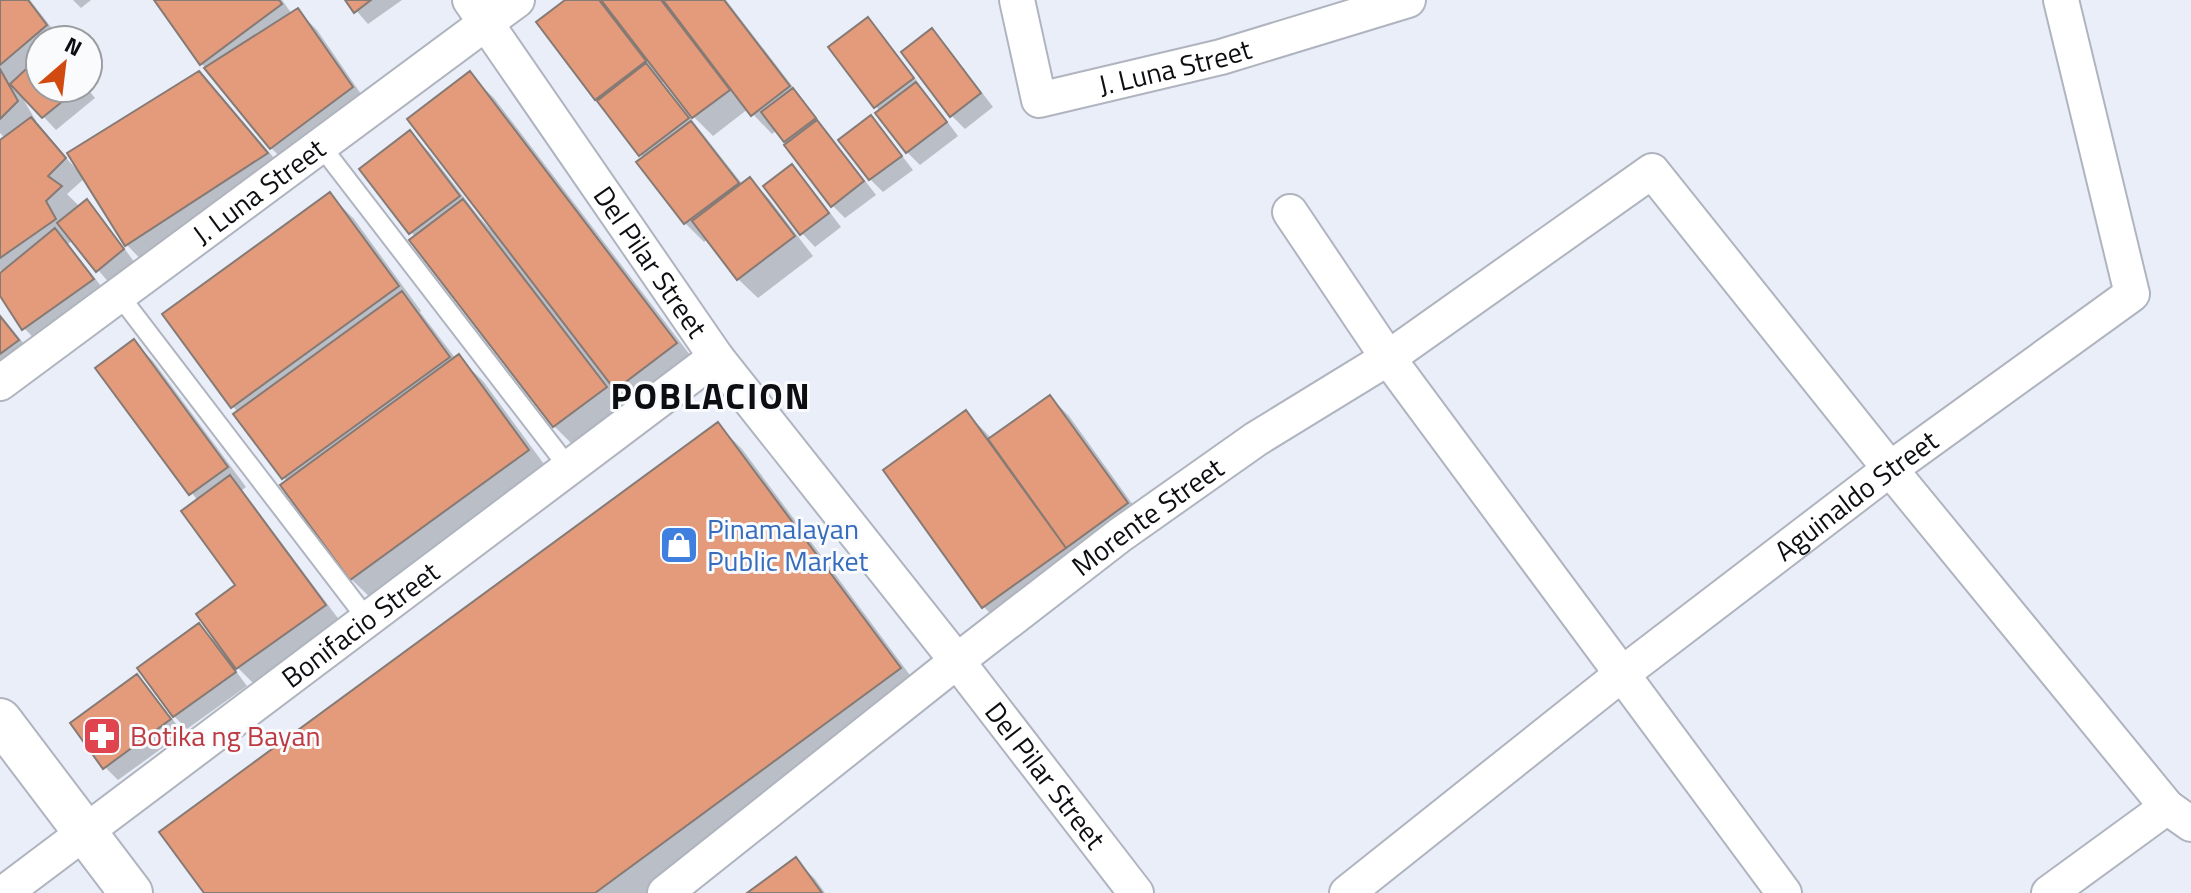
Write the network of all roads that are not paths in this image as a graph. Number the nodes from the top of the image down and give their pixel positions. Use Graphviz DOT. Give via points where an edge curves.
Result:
graph roads {
  1 [pos="517,0"];
  2 [pos="1017,0"];
  3 [pos="1408,0"];
  4 [pos="2061,0"];
  5 [pos="478,12"];
  6 [pos="321,146"];
  7 [pos="1290,212"];
  8 [pos="119,295"];
  9 [pos="716,357"];
  10 [pos="1388,358"];
  11 [pos="0,383"];
  12 [pos="569,468"];
  13 [pos="1890,469"];
  14 [pos="367,619"];
  15 [pos="957,661"];
  16 [pos="1622,674"];
  17 [pos="0,720"];
  18 [pos="2179,816"];
  19 [pos="85,832"];
  20 [pos="4,893"];
  21 [pos="131,893"];
  22 [pos="665,893"];
  23 [pos="1136,893"];
  24 [pos="1347,893"];
  25 [pos="1784,893"];
  26 [pos="2049,893"];
  1 -- 5 [label="street, J. Luna Street"];
  2 -- 3 [label="street, J. Luna Street" via="1039,100 1221,57"];
  4 -- 13 [label="street, Aguinaldo Street" via="2132,294"];
  5 -- 6 [label="street, J. Luna Street"];
  5 -- 9 [label="street, Del Pilar Street"];
  6 -- 8 [label="street, J. Luna Street"];
  6 -- 12 [label="lane"];
  7 -- 10 [label="street"];
  8 -- 11 [label="street, J. Luna Street"];
  8 -- 14 [label="lane"];
  9 -- 12 [label="street, Bonifacio Street"];
  9 -- 15 [label="street, Del Pilar Street"];
  10 -- 13 [label="street, Morente Street" via="1652,171"];
  10 -- 15 [label="street, Morente Street" via="1256,439"];
  10 -- 16 [label="street"];
  12 -- 14 [label="street, Bonifacio Street"];
  13 -- 16 [label="street, Aguinaldo Street"];
  13 -- 18 [label="street"];
  14 -- 19 [label="street, Bonifacio Street"];
  15 -- 22 [label="street, Morente Street"];
  15 -- 23 [label="street, Del Pilar Street"];
  16 -- 24 [label="street, Aguinaldo Street"];
  16 -- 25 [label="street"];
  17 -- 19 [label="street"];
  18 -- 26 [label="street"];
  19 -- 20 [label="street, Bonifacio Street"];
  19 -- 21 [label="street"];
}
